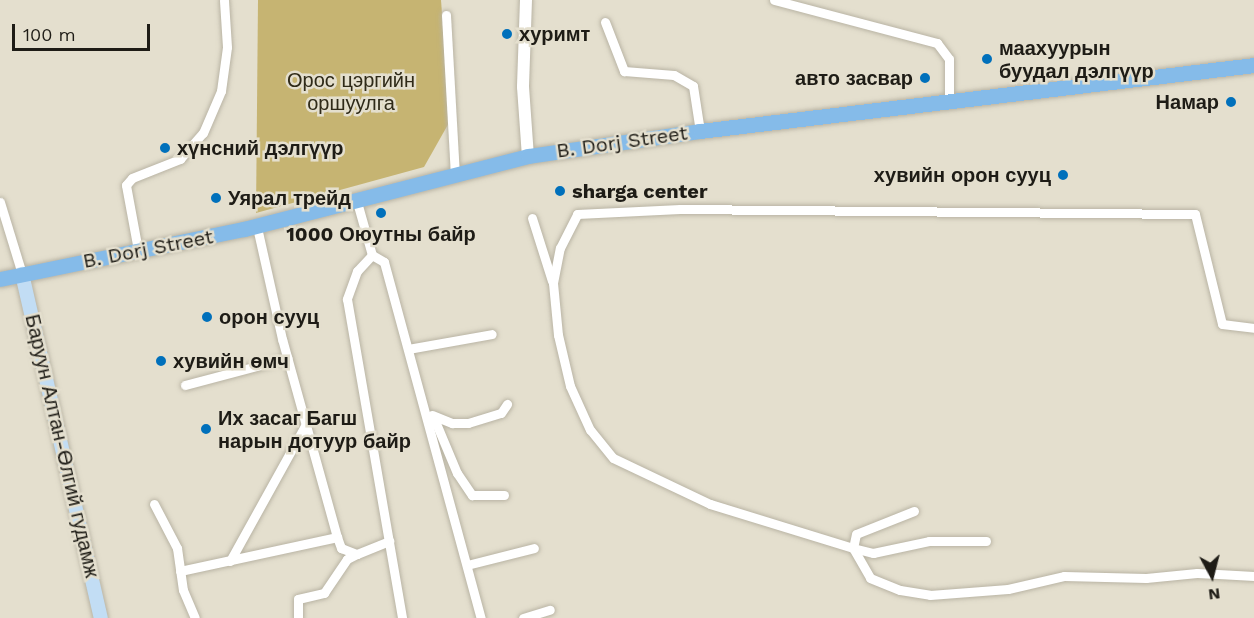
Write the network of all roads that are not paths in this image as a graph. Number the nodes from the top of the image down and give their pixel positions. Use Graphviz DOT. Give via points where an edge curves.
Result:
graph roads {
  1 [pos="224,0"];
  2 [pos="526,0"];
  3 [pos="774,0"];
  4 [pos="446,15"];
  5 [pos="605,22"];
  6 [pos="1254,65"];
  7 [pos="949,102"];
  8 [pos="700,131"];
  9 [pos="528,156"];
  10 [pos="455,174"];
  11 [pos="0,202"];
  12 [pos="357,202"];
  13 [pos="532,218"];
  14 [pos="257,226"];
  15 [pos="138,250"];
  16 [pos="372,255"];
  17 [pos="22,274"];
  18 [pos="0,279"];
  19 [pos="553,283"];
  20 [pos="1254,328"];
  21 [pos="492,334"];
  22 [pos="408,349"];
  23 [pos="287,358"];
  24 [pos="185,385"];
  25 [pos="507,404"];
  26 [pos="429,413"];
  27 [pos="307,422"];
  28 [pos="504,495"];
  29 [pos="154,504"];
  30 [pos="914,511"];
  31 [pos="337,537"];
  32 [pos="389,541"];
  33 [pos="986,541"];
  34 [pos="534,548"];
  35 [pos="853,548"];
  36 [pos="357,554"];
  37 [pos="230,561"];
  38 [pos="467,565"];
  39 [pos="180,571"];
  40 [pos="1254,576"];
  41 [pos="550,610"];
  42 [pos="101,618"];
  43 [pos="195,618"];
  44 [pos="298,618"];
  45 [pos="402,618"];
  46 [pos="481,618"];
  47 [pos="523,618"];
  1 -- 15 [label="street" via="227,47 221,92 203,133 180,159 132,178 126,185"];
  2 -- 9 [label="street" via="523,87"];
  3 -- 7 [label="street" via="936,43 949,59"];
  4 -- 10 [label="street"];
  5 -- 8 [label="street" via="624,70 674,75 693,86"];
  6 -- 7 [label="main road, B. Dorj Street"];
  7 -- 8 [label="main road, B. Dorj Street"];
  8 -- 9 [label="main road, B. Dorj Street"];
  9 -- 10 [label="main road, B. Dorj Street"];
  10 -- 12 [label="main road, B. Dorj Street"];
  11 -- 17 [label="street"];
  12 -- 14 [label="main road, B. Dorj Street"];
  12 -- 16 [label="street"];
  13 -- 19 [label="street"];
  14 -- 15 [label="main road, B. Dorj Street"];
  14 -- 23 [label="street"];
  15 -- 17 [label="main road, B. Dorj Street"];
  16 -- 22 [label="street" via="384,262"];
  16 -- 32 [label="street" via="357,271 347,299"];
  17 -- 18 [label="main road, B. Dorj Street"];
  17 -- 42 [label="main road, Баруун Алтан-Өлгий гудамж"];
  19 -- 20 [label="street" via="560,248 577,214 680,209 1195,214 1205,270 1222,324"];
  19 -- 35 [label="street" via="558,335 570,386 590,430 613,458 710,504"];
  21 -- 22 [label="street"];
  22 -- 26 [label="street"];
  23 -- 24 [label="street"];
  23 -- 27 [label="street"];
  25 -- 26 [label="street" via="501,413 468,423 452,423"];
  26 -- 28 [label="street" via="457,473 472,495"];
  26 -- 38 [label="street"];
  27 -- 31 [label="street"];
  27 -- 37 [label="street"];
  29 -- 39 [label="street" via="177,548"];
  30 -- 35 [label="street" via="856,534"];
  31 -- 36 [label="street" via="341,548"];
  31 -- 37 [label="street"];
  32 -- 36 [label="street"];
  32 -- 45 [label="street"];
  33 -- 35 [label="street" via="929,541 873,552"];
  34 -- 38 [label="street"];
  35 -- 40 [label="street" via="870,578 900,590 930,595 1008,589 1064,576"];
  36 -- 44 [label="street" via="347,559 324,593 298,599"];
  37 -- 39 [label="street"];
  38 -- 46 [label="street"];
  39 -- 43 [label="street" via="188,607"];
  41 -- 47 [label="street"];
}
